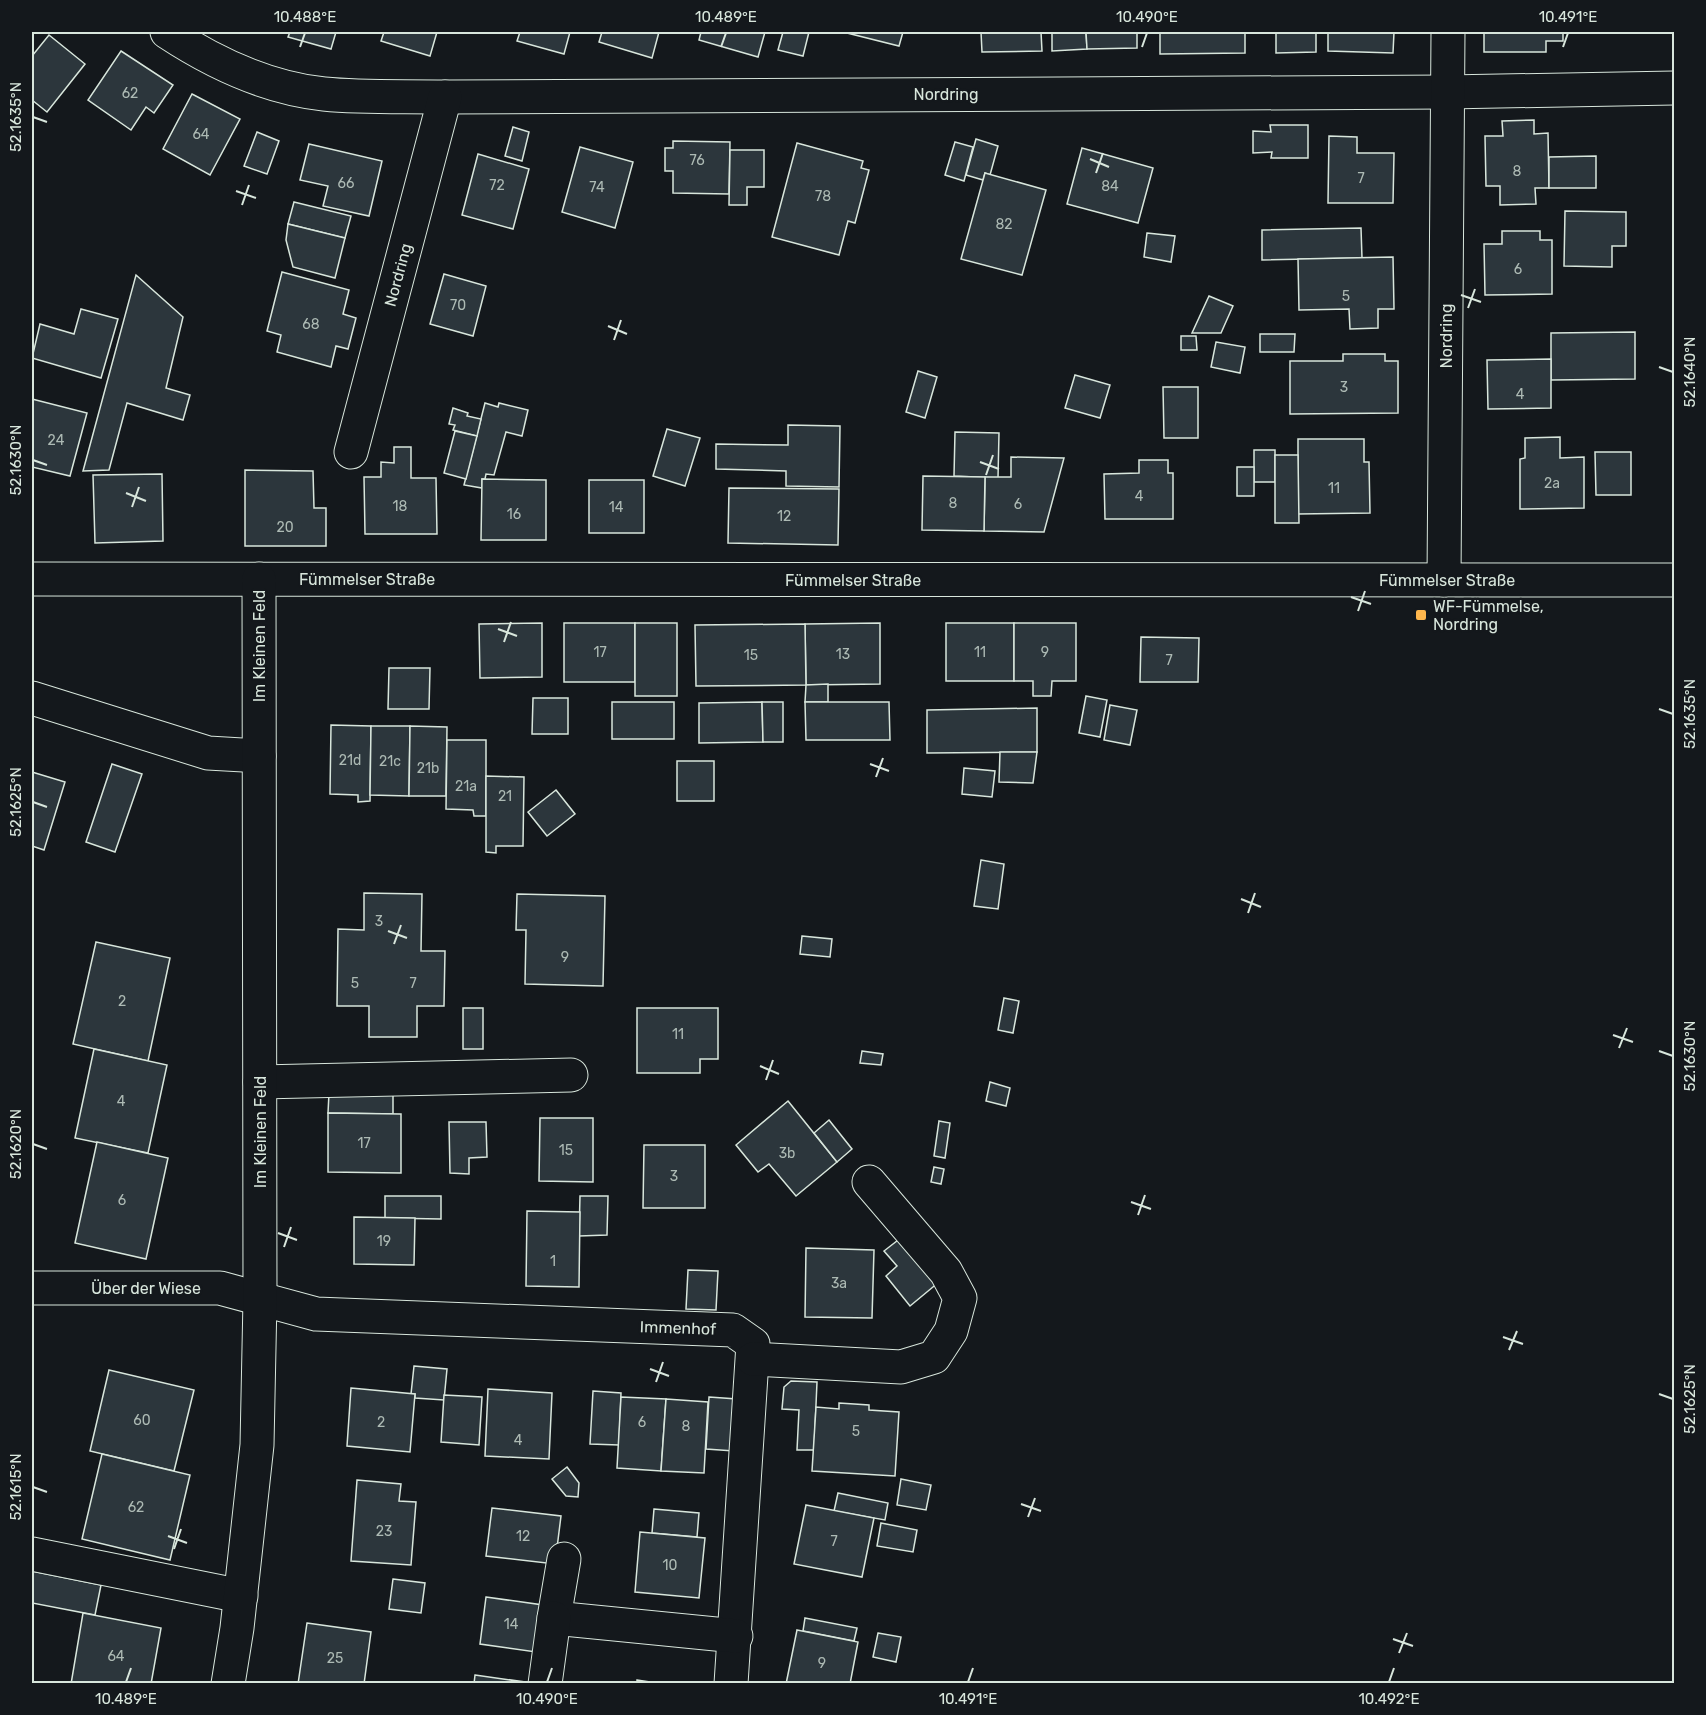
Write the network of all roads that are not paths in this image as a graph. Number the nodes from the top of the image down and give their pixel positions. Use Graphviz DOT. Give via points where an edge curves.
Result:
graph roads {
  1 [pos="167,32"];
  2 [pos="1448,32"];
  3 [pos="1674,88"];
  4 [pos="1447,92"];
  5 [pos="445,97"];
  6 [pos="351,452"];
  7 [pos="32,579"];
  8 [pos="259,579"];
  9 [pos="1444,580"];
  10 [pos="1674,580"];
  11 [pos="32,698"];
  12 [pos="259,756"];
  13 [pos="572,1075"];
  14 [pos="260,1082"];
  15 [pos="869,1182"];
  16 [pos="32,1288"];
  17 [pos="260,1299"];
  18 [pos="753,1359"];
  19 [pos="32,1554"];
  20 [pos="564,1559"];
  21 [pos="240,1596"];
  22 [pos="554,1618"];
  23 [pos="736,1636"];
  24 [pos="228,1683"];
  25 [pos="545,1683"];
  26 [pos="731,1683"];
  1 -- 5 [label="street, Nordring" via="199,53 266,82 324,94"];
  2 -- 4 [label="street, Nordring"];
  3 -- 4 [label="street, Nordring"];
  4 -- 5 [label="street, Nordring"];
  4 -- 9 [label="street, Nordring"];
  5 -- 6 [label="street, Nordring"];
  7 -- 8 [label="street, Fümmelser Straße"];
  8 -- 9 [label="street, Fümmelser Straße"];
  8 -- 12 [label="street, Im Kleinen Feld"];
  9 -- 10 [label="street, Fümmelser Straße"];
  11 -- 12 [label="street" via="208,753"];
  12 -- 14 [label="street, Im Kleinen Feld"];
  13 -- 14 [label="street"];
  14 -- 17 [label="street, Im Kleinen Feld"];
  15 -- 18 [label="street" via="946,1272 960,1298 951,1331 934,1357 901,1367"];
  16 -- 17 [label="street, Über der Wiese" via="220,1288"];
  17 -- 18 [label="street, Immenhof" via="316,1314 733,1330 753,1344"];
  17 -- 21 [label="street, Im Kleinen Feld" via="257,1445"];
  18 -- 23 [label="street"];
  19 -- 21 [label="street"];
  20 -- 22 [label="street"];
  21 -- 24 [label="street, Im Kleinen Feld"];
  22 -- 23 [label="street"];
  22 -- 25 [label="street"];
  23 -- 26 [label="street"];
}
